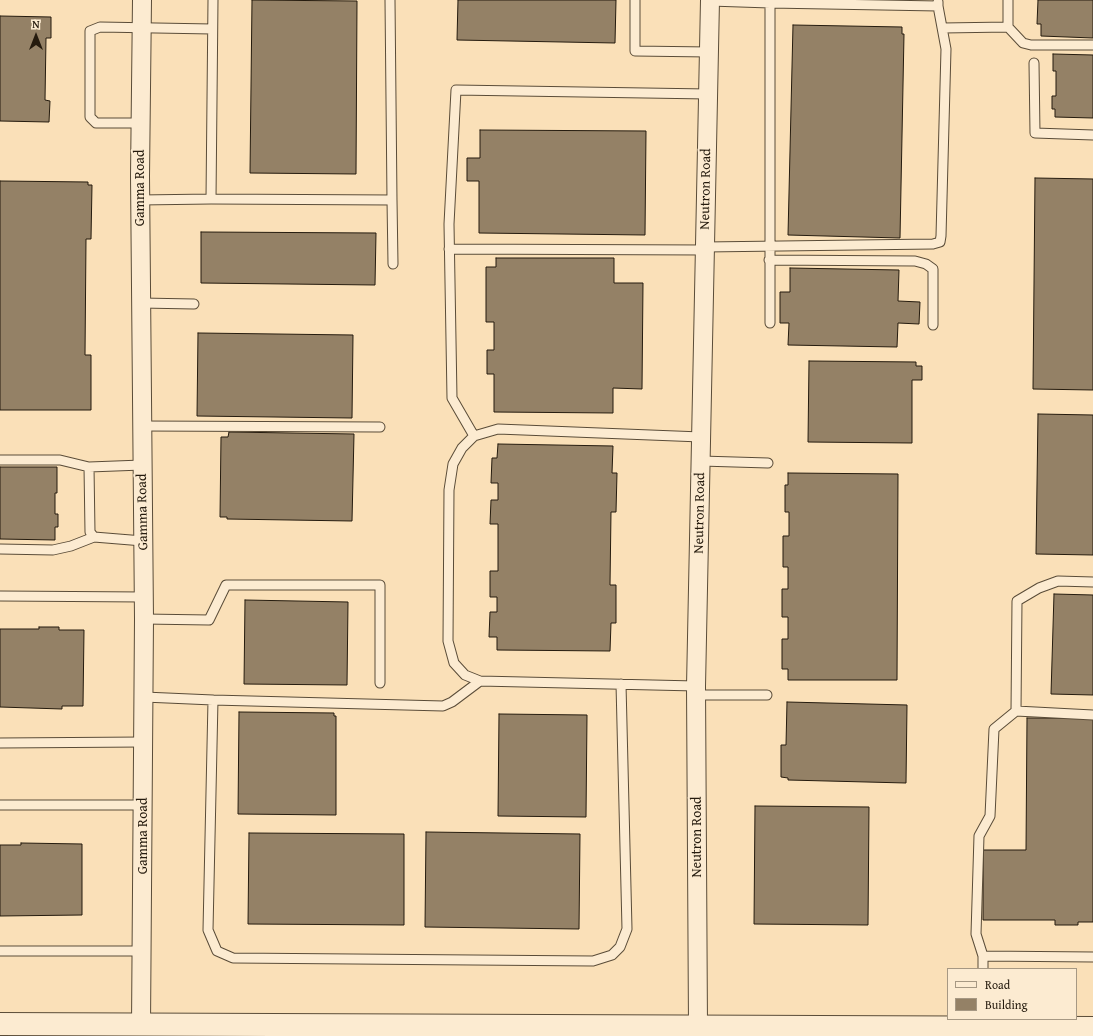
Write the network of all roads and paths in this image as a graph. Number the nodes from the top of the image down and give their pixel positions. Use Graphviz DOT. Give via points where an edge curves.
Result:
graph roads {
  1 [pos="142,0"];
  2 [pos="213,0"];
  3 [pos="390,0"];
  4 [pos="635,0"];
  5 [pos="710,0"];
  6 [pos="1008,0"];
  7 [pos="770,1"];
  8 [pos="938,3"];
  9 [pos="1008,27"];
  10 [pos="142,28"];
  11 [pos="943,28"];
  12 [pos="212,29"];
  13 [pos="1093,44"];
  14 [pos="709,52"];
  15 [pos="1034,63"];
  16 [pos="708,94"];
  17 [pos="140,123"];
  18 [pos="1093,135"];
  19 [pos="211,199"];
  20 [pos="140,200"];
  21 [pos="392,200"];
  22 [pos="769,246"];
  23 [pos="449,249"];
  24 [pos="705,249"];
  25 [pos="769,260"];
  26 [pos="393,264"];
  27 [pos="141,303"];
  28 [pos="194,304"];
  29 [pos="770,323"];
  30 [pos="934,325"];
  31 [pos="142,426"];
  32 [pos="380,427"];
  33 [pos="474,436"];
  34 [pos="701,437"];
  35 [pos="0,460"];
  36 [pos="701,461"];
  37 [pos="768,463"];
  38 [pos="142,465"];
  39 [pos="89,467"];
  40 [pos="94,537"];
  41 [pos="143,541"];
  42 [pos="0,549"];
  43 [pos="1093,582"];
  44 [pos="0,596"];
  45 [pos="143,597"];
  46 [pos="144,619"];
  47 [pos="480,682"];
  48 [pos="380,683"];
  49 [pos="621,684"];
  50 [pos="696,690"];
  51 [pos="767,695"];
  52 [pos="144,696"];
  53 [pos="213,700"];
  54 [pos="1016,711"];
  55 [pos="1093,716"];
  56 [pos="143,742"];
  57 [pos="0,743"];
  58 [pos="0,805"];
  59 [pos="143,805"];
  60 [pos="0,951"];
  61 [pos="142,951"];
  62 [pos="982,956"];
  63 [pos="1093,957"];
  64 [pos="983,968"];
  65 [pos="984,1023"];
  66 [pos="0,1024"];
  67 [pos="142,1025"];
  68 [pos="1093,1028"];
  69 [pos="287,1030"];
  70 [pos="410,1031"];
  71 [pos="589,1031"];
  72 [pos="698,1031"];
  73 [pos="727,1031"];
  74 [pos="788,1032"];
  75 [pos="948,1032"];
  1 -- 10 [label="street, Gamma Road"];
  2 -- 12 [label="lane"];
  3 -- 21 [label="lane"];
  4 -- 14 [label="lane" via="635,51"];
  5 -- 7 [label="lane"];
  5 -- 14 [label="street, Neutron Road"];
  6 -- 9 [label="lane"];
  7 -- 8 [label="lane"];
  7 -- 22 [label="lane"];
  8 -- 11 [label="lane"];
  9 -- 11 [label="lane"];
  9 -- 13 [label="lane" via="1023,43 1031,45"];
  10 -- 12 [label="lane"];
  10 -- 17 [label="street, Gamma Road"];
  10 -- 17 [label="lane" via="100,27 90,31 90,117 96,124"];
  11 -- 22 [label="lane" via="946,49 940,242"];
  12 -- 19 [label="lane"];
  14 -- 16 [label="street, Neutron Road"];
  15 -- 18 [label="lane" via="1035,133"];
  16 -- 23 [label="lane" via="456,90"];
  16 -- 24 [label="street, Neutron Road"];
  17 -- 20 [label="street, Gamma Road"];
  19 -- 20 [label="lane"];
  19 -- 21 [label="lane"];
  20 -- 27 [label="street, Gamma Road"];
  21 -- 26 [label="lane"];
  22 -- 24 [label="lane"];
  22 -- 25 [label="lane"];
  23 -- 24 [label="lane"];
  23 -- 33 [label="lane" via="452,398"];
  24 -- 34 [label="street, Neutron Road"];
  25 -- 29 [label="lane"];
  25 -- 30 [label="lane" via="915,261 926,264 933,269"];
  27 -- 28 [label="lane"];
  27 -- 31 [label="street, Gamma Road"];
  31 -- 32 [label="lane"];
  31 -- 38 [label="street, Gamma Road"];
  33 -- 34 [label="lane" via="498,429"];
  33 -- 47 [label="lane" via="462,448 453,464 449,490 448,641 454,663 465,675"];
  34 -- 36 [label="street, Neutron Road"];
  35 -- 39 [label="lane" via="60,460"];
  36 -- 37 [label="lane"];
  36 -- 50 [label="street, Neutron Road"];
  38 -- 39 [label="lane"];
  38 -- 41 [label="street, Gamma Road"];
  39 -- 40 [label="lane" via="90,532"];
  40 -- 41 [label="lane"];
  40 -- 42 [label="lane" via="53,550"];
  41 -- 45 [label="street, Gamma Road"];
  43 -- 54 [label="lane" via="1058,581 1039,588 1017,601"];
  44 -- 45 [label="lane"];
  45 -- 46 [label="street, Gamma Road"];
  46 -- 48 [label="lane" via="209,620 226,585 380,585"];
  46 -- 52 [label="street, Gamma Road"];
  47 -- 49 [label="lane"];
  47 -- 53 [label="lane" via="443,706"];
  49 -- 50 [label="lane"];
  49 -- 53 [label="lane" via="627,929 620,947 612,954 593,961 233,958 217,951 208,930"];
  50 -- 51 [label="lane"];
  50 -- 72 [label="street, Neutron Road"];
  52 -- 53 [label="lane"];
  52 -- 56 [label="street, Gamma Road"];
  54 -- 55 [label="lane"];
  54 -- 62 [label="lane" via="994,729 990,816 979,836 976,934"];
  56 -- 57 [label="lane"];
  56 -- 59 [label="street, Gamma Road"];
  58 -- 59 [label="lane"];
  59 -- 61 [label="street, Gamma Road"];
  60 -- 61 [label="lane"];
  61 -- 67 [label="street, Gamma Road"];
  62 -- 63 [label="lane"];
  62 -- 64 [label="lane"];
  65 -- 68 [label="street"];
  65 -- 75 [label="street"];
  66 -- 67 [label="street"];
  67 -- 69 [label="street"];
  69 -- 70 [label="street"];
  70 -- 71 [label="street"];
  71 -- 72 [label="street"];
  72 -- 73 [label="street"];
  73 -- 74 [label="street"];
  74 -- 75 [label="street"];
}
